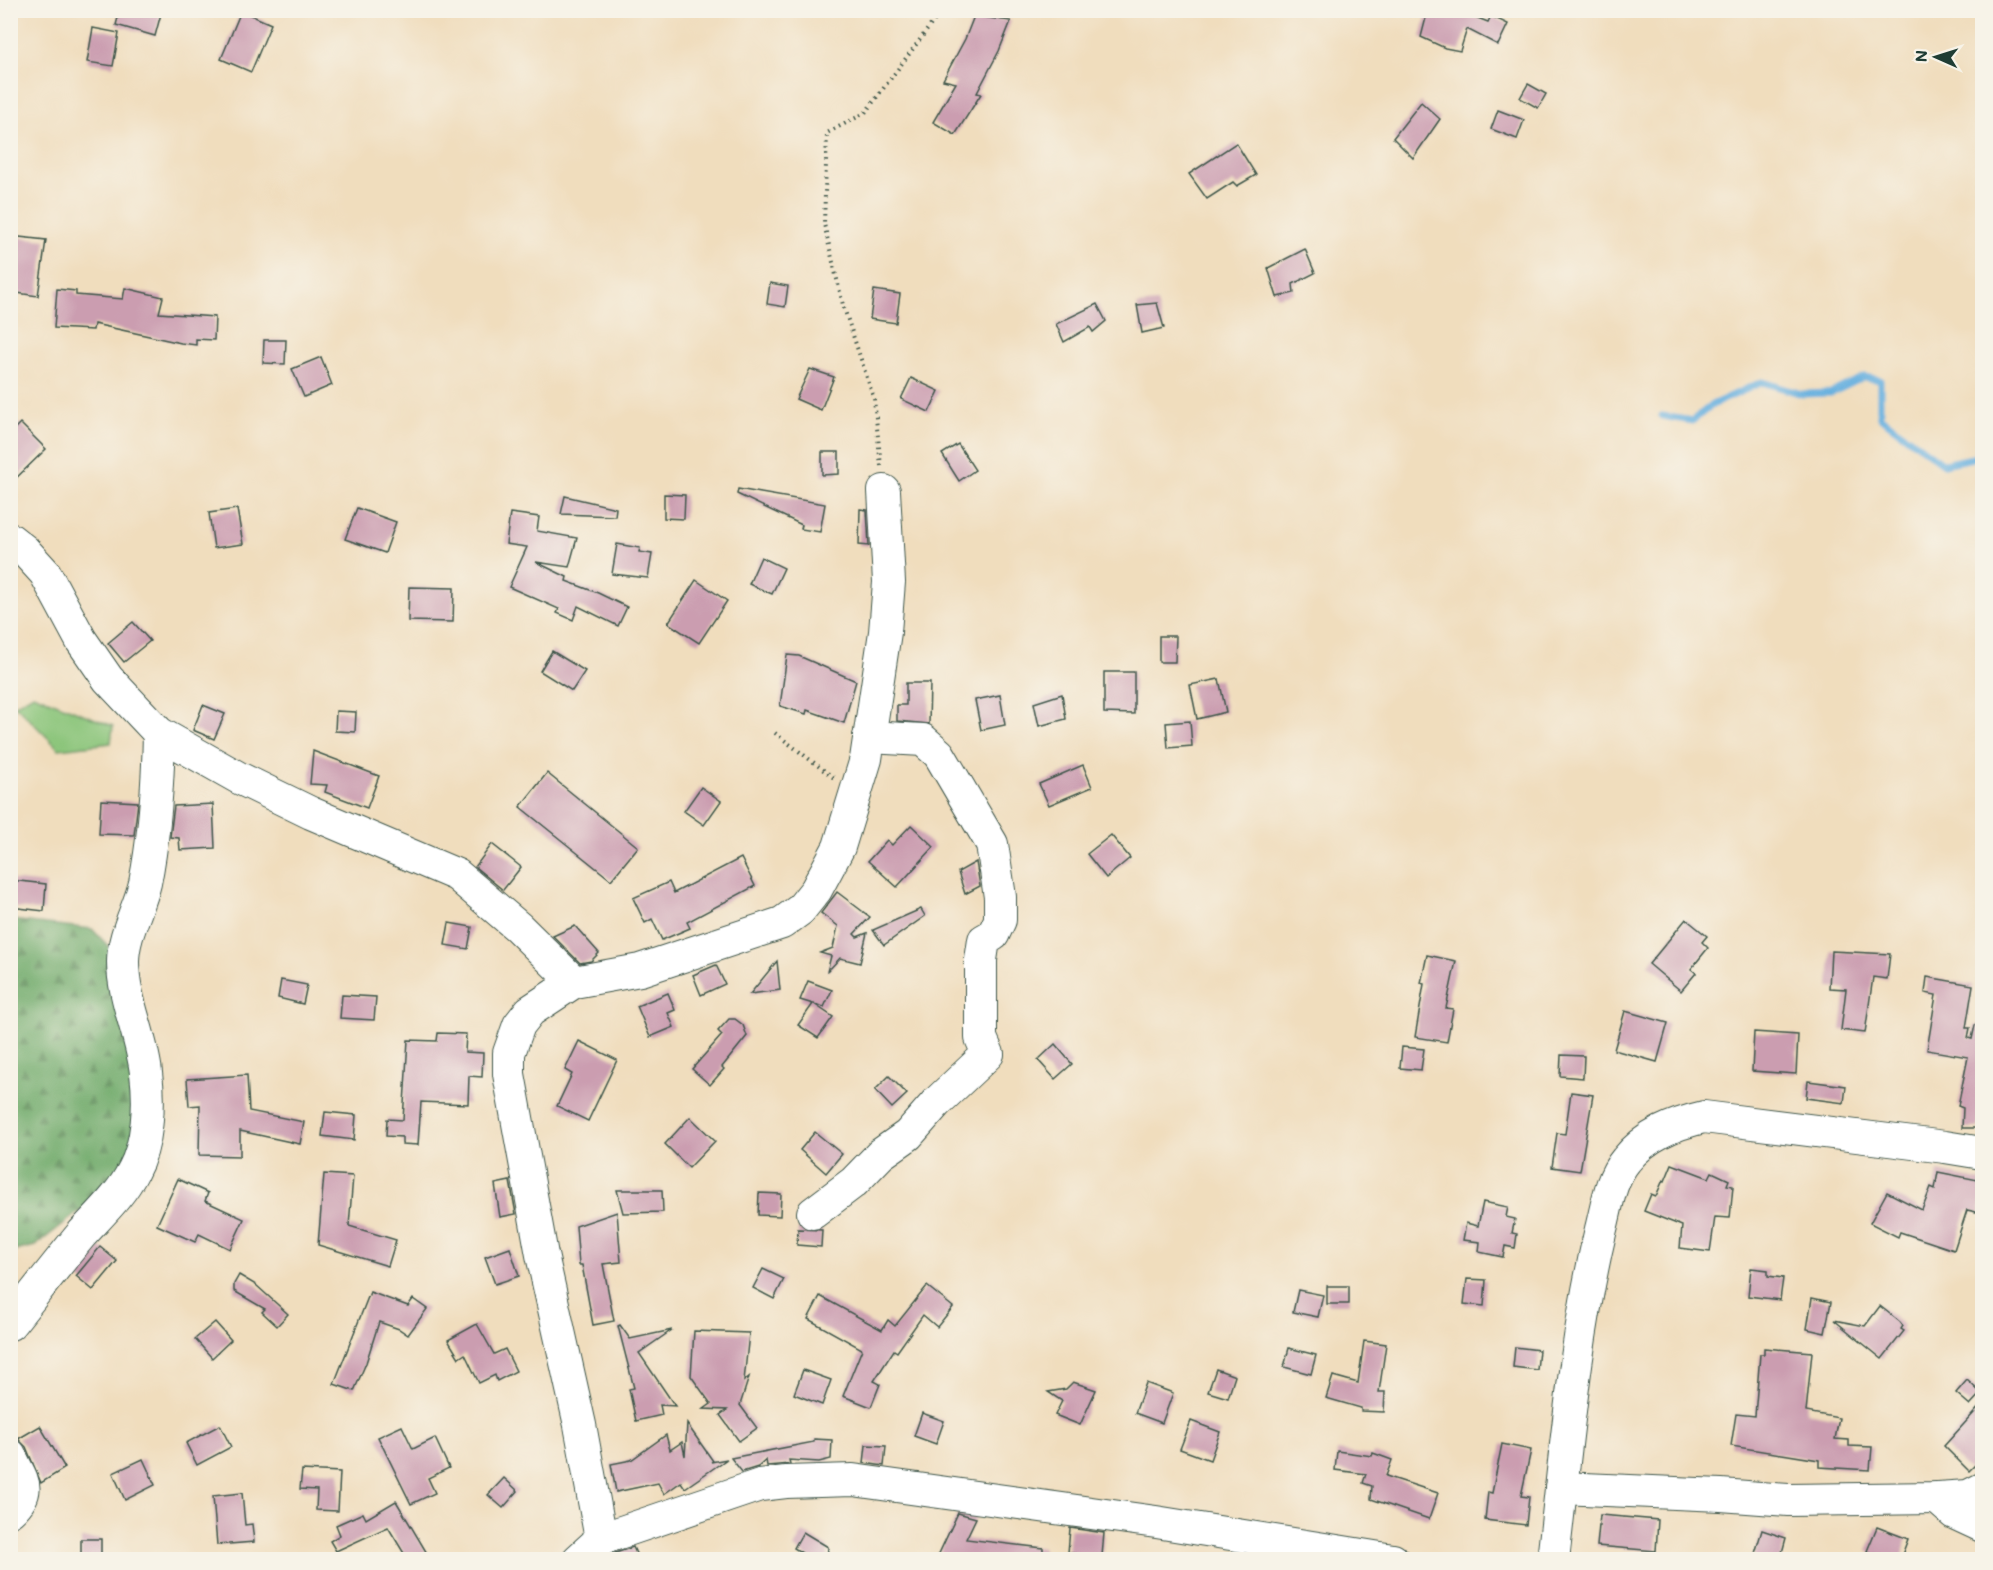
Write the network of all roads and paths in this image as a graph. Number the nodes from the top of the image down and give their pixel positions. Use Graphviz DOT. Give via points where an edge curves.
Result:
graph roads {
  1 [pos="942,10"];
  2 [pos="884,491"];
  3 [pos="10,539"];
  4 [pos="159,733"];
  5 [pos="775,733"];
  6 [pos="869,737"];
  7 [pos="856,794"];
  8 [pos="574,982"];
  9 [pos="1983,1153"];
  10 [pos="813,1214"];
  11 [pos="10,1324"];
  12 [pos="10,1455"];
  13 [pos="1561,1488"];
  14 [pos="1983,1489"];
  15 [pos="1937,1498"];
  16 [pos="10,1511"];
  17 [pos="1983,1526"];
  18 [pos="601,1539"];
  19 [pos="578,1560"];
  20 [pos="1393,1560"];
  21 [pos="1553,1560"];
  1 -- 2 [label="path" via="864,113 827,133 824,224 843,304 874,399"];
  2 -- 6 [label="street" via="889,582"];
  3 -- 4 [label="street" via="45,573 81,640 108,679"];
  4 -- 8 [label="street" via="311,813 457,875"];
  4 -- 11 [label="street" via="154,834 123,961 146,1073 147,1115 141,1148 134,1171 121,1189"];
  5 -- 7 [label="path"];
  6 -- 7 [label="street"];
  6 -- 10 [label="street" via="923,740 939,754 992,844 1000,920 993,935 984,940 981,960 981,1038 988,1054 908,1135"];
  7 -- 8 [label="street" via="839,847 816,890 800,910 782,923 640,970"];
  8 -- 18 [label="street" via="530,1011 519,1025 509,1053 509,1074"];
  9 -- 13 [label="street" via="1704,1117 1675,1124 1647,1140 1624,1161 1612,1186 1593,1263"];
  12 -- 16 [label="street" via="24,1487 24,1496"];
  13 -- 15 [label="street" via="1788,1500"];
  13 -- 21 [label="street"];
  14 -- 15 [label="street" via="1968,1496"];
  15 -- 17 [label="street" via="1954,1513"];
  18 -- 19 [label="street"];
  18 -- 20 [label="street" via="760,1485 853,1480"];
}
